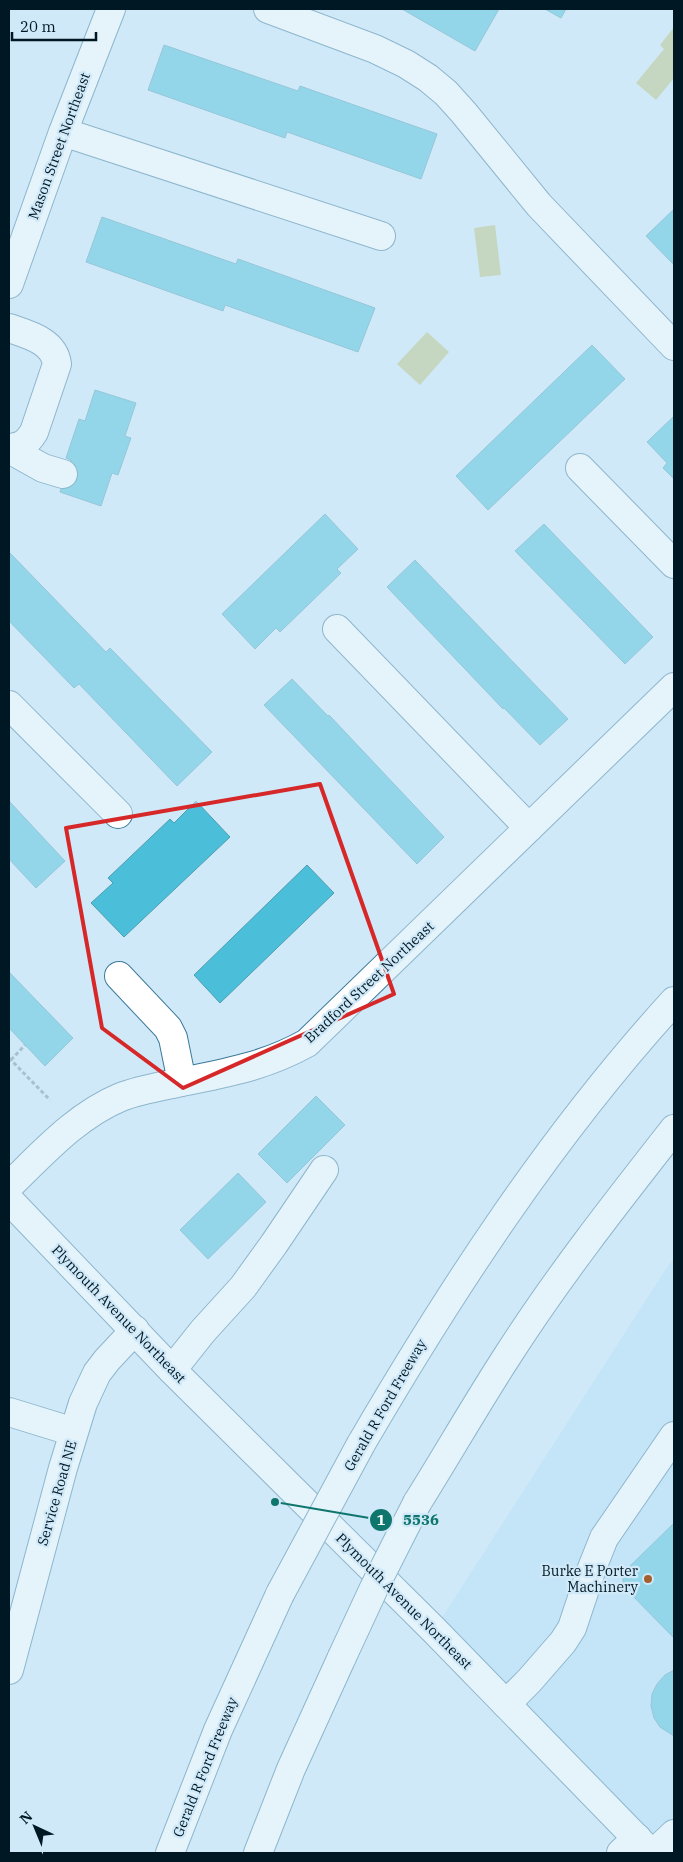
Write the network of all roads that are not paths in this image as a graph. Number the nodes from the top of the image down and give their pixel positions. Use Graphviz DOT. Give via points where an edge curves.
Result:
graph roads {
  1 [pos="111,9"];
  2 [pos="268,9"];
  3 [pos="63,132"];
  4 [pos="381,236"];
  5 [pos="9,284"];
  6 [pos="9,328"];
  7 [pos="674,346"];
  8 [pos="9,449"];
  9 [pos="580,468"];
  10 [pos="64,474"];
  11 [pos="674,564"];
  12 [pos="337,629"];
  13 [pos="674,687"];
  14 [pos="9,706"];
  15 [pos="118,814"];
  16 [pos="529,828"];
  17 [pos="119,976"];
  18 [pos="674,1001"];
  19 [pos="182,1082"];
  20 [pos="674,1129"];
  21 [pos="324,1170"];
  22 [pos="9,1186"];
  23 [pos="9,1200"];
  24 [pos="135,1330"];
  25 [pos="172,1370"];
  26 [pos="9,1412"];
  27 [pos="74,1432"];
  28 [pos="674,1436"];
  29 [pos="9,1670"];
  30 [pos="506,1704"];
  31 [pos="674,1834"];
  32 [pos="641,1850"];
  33 [pos="170,1853"];
  34 [pos="258,1853"];
  1 -- 3 [label="main road, Mason Street Northeast"];
  2 -- 7 [label="main road" via="375,49 428,78 464,113 539,205"];
  3 -- 4 [label="main road"];
  3 -- 5 [label="main road, Mason Street Northeast"];
  6 -- 8 [label="main road" via="49,347 56,356 57,364 34,432 20,448"];
  8 -- 10 [label="main road" via="43,468"];
  9 -- 11 [label="main road"];
  12 -- 16 [label="main road"];
  13 -- 16 [label="main road, Bradford Street Northeast"];
  14 -- 15 [label="main road"];
  16 -- 19 [label="main road, Bradford Street Northeast" via="307,1043 273,1060"];
  17 -- 19 [label="main road" via="168,1028"];
  18 -- 33 [label="main road, Gerald R Ford Freeway, bridge" via="587,1106 513,1204 454,1290 361,1444 280,1594 218,1730"];
  19 -- 22 [label="main road, Bradford Street Northeast" via="123,1096 98,1108 59,1138"];
  20 -- 34 [label="main road, bridge" via="562,1276 506,1357 417,1503 291,1769"];
  21 -- 25 [label="main road" via="242,1287"];
  23 -- 24 [label="main road, Plymouth Avenue Northeast"];
  24 -- 25 [label="main road, Plymouth Avenue Northeast"];
  24 -- 27 [label="main road, Service Road NE" via="97,1373 83,1402"];
  25 -- 30 [label="main road, Plymouth Avenue Northeast"];
  26 -- 27 [label="main road"];
  27 -- 29 [label="main road, Service Road NE"];
  28 -- 30 [label="main road" via="604,1538 572,1628"];
  30 -- 32 [label="main road, Plymouth Avenue Northeast"];
  31 -- 32 [label="main road"];
}
